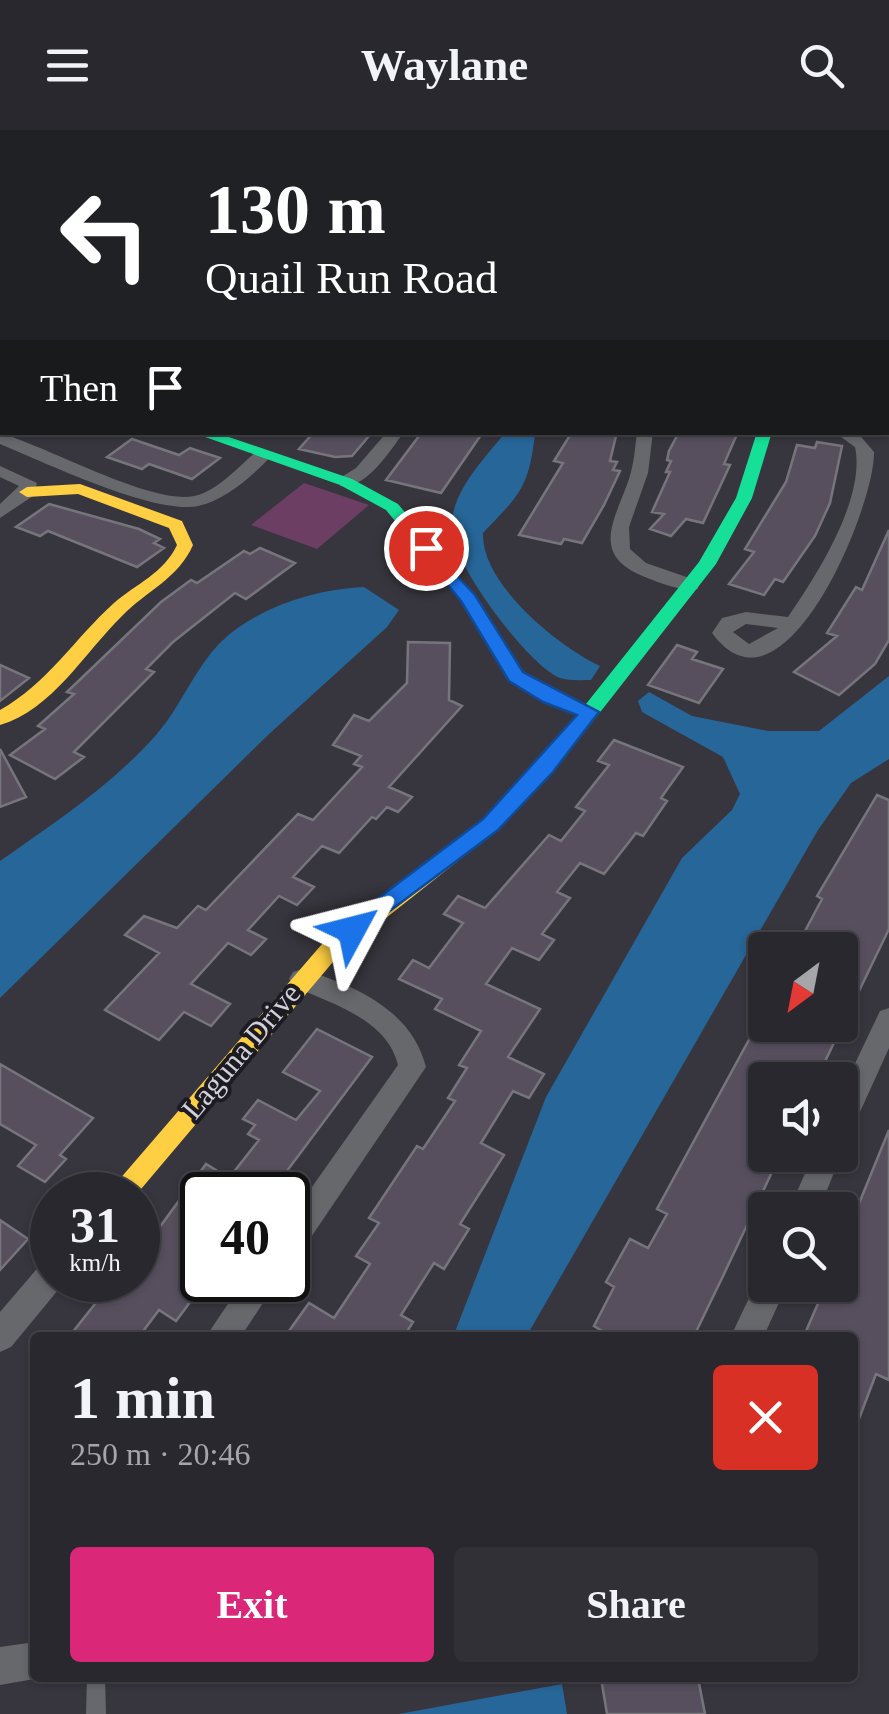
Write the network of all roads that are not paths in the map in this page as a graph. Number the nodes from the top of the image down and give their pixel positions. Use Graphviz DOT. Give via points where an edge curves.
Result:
graph roads {
  1 [pos="207,435"];
  2 [pos="393,435"];
  3 [pos="645,435"];
  4 [pos="763,435"];
  5 [pos="847,435"];
  6 [pos="0,438"];
  7 [pos="264,454"];
  8 [pos="0,471"];
  9 [pos="346,482"];
  10 [pos="27,492"];
  11 [pos="0,512"];
  12 [pos="691,586"];
  13 [pos="793,624"];
  14 [pos="589,712"];
  15 [pos="0,719"];
  16 [pos="302,979"];
  17 [pos="889,1019"];
  18 [pos="858,1086"];
  19 [pos="138,1172"];
  20 [pos="310,1214"];
  21 [pos="30,1300"];
  22 [pos="246,1302"];
  23 [pos="762,1302"];
  24 [pos="225,1332"];
  25 [pos="749,1332"];
  26 [pos="0,1336"];
  27 [pos="30,1663"];
  28 [pos="0,1666"];
  29 [pos="96,1682"];
  30 [pos="96,1714"];
  1 -- 7 [label="street"];
  2 -- 9 [label="street"];
  3 -- 12 [label="street" via="618,544 637,567"];
  4 -- 12 [label="street, Laguna Drive" via="744,498"];
  5 -- 13 [label="street" via="864,451 858,491 836,556"];
  6 -- 7 [label="street" via="189,503 208,497"];
  7 -- 9 [label="street"];
  8 -- 10 [label="street" via="28,483"];
  9 -- 14 [label="street" via="404,518 468,599 516,676"];
  10 -- 11 [label="street"];
  10 -- 15 [label="street" via="91,492 176,525 185,546 172,569 127,600 29,702"];
  12 -- 14 [label="street, Laguna Drive"];
  14 -- 16 [label="street, Laguna Drive" via="504,812 352,930"];
  16 -- 19 [label="street, Laguna Drive"];
  16 -- 20 [label="street" via="397,1028 410,1046 412,1068"];
  17 -- 18 [label="street"];
  21 -- 26 [label="street"];
  22 -- 24 [label="street"];
  23 -- 25 [label="street"];
  27 -- 28 [label="street"];
  29 -- 30 [label="lane"];
}
